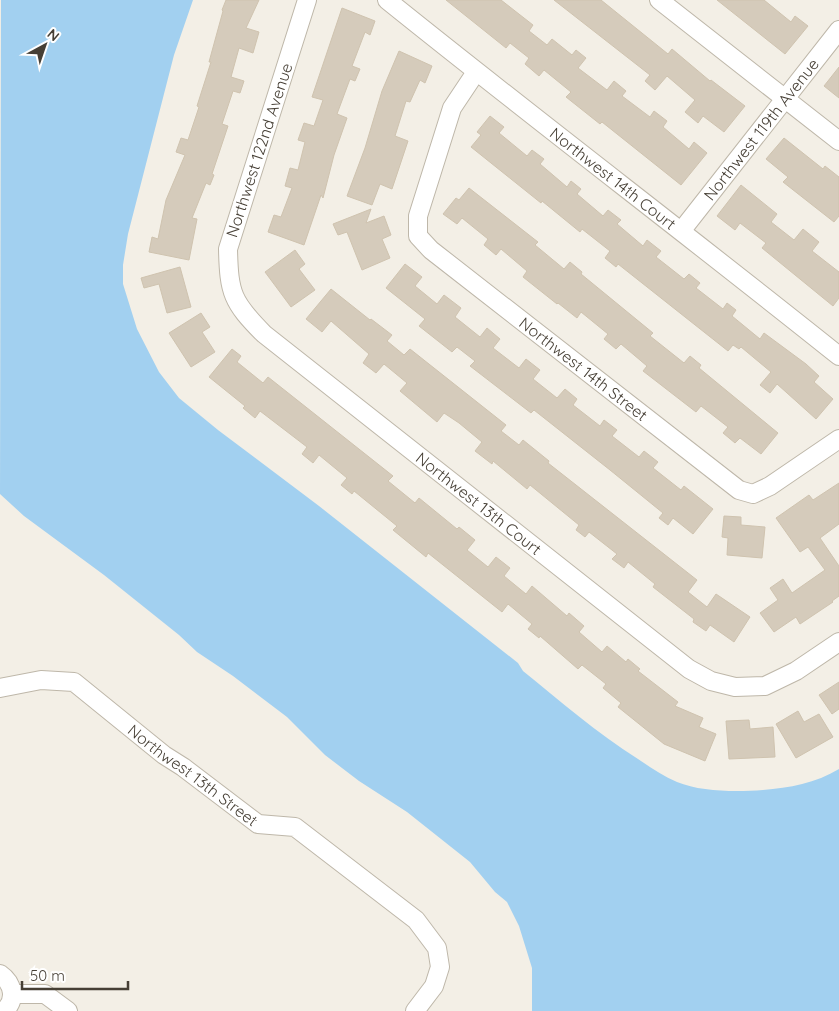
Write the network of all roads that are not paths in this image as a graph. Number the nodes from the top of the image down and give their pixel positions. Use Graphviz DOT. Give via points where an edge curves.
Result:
graph roads {
  1 [pos="307,0"];
  2 [pos="387,0"];
  3 [pos="659,0"];
  4 [pos="839,30"];
  5 [pos="476,72"];
  6 [pos="786,99"];
  7 [pos="839,141"];
  8 [pos="682,230"];
  9 [pos="236,302"];
  10 [pos="839,356"];
  11 [pos="839,439"];
  12 [pos="839,642"];
  13 [pos="0,688"];
  14 [pos="0,974"];
  15 [pos="12,994"];
  16 [pos="4,1011"];
  17 [pos="68,1011"];
  18 [pos="415,1011"];
  1 -- 9 [label="street, Northwest 122nd Avenue" via="228,248 228,280"];
  2 -- 5 [label="street, Northwest 14th Court"];
  3 -- 6 [label="street"];
  4 -- 6 [label="street, Northwest 119th Avenue"];
  5 -- 8 [label="street, Northwest 14th Court"];
  5 -- 11 [label="street, Northwest 14th Street" via="452,108 418,216 418,236 431,250 739,490 753,494 770,486"];
  6 -- 7 [label="street"];
  6 -- 8 [label="street, Northwest 119th Avenue"];
  8 -- 10 [label="street, Northwest 14th Court"];
  9 -- 12 [label="street, Northwest 13th Court" via="264,334 689,669 711,681 735,686 765,686 796,671"];
  13 -- 18 [label="street, Northwest 13th Street" via="41,680 74,682 164,755 258,824 295,827 416,920 437,948 440,967 434,986"];
  14 -- 15 [label="street" via="8,981"];
  15 -- 16 [label="street" via="12,1000"];
  15 -- 17 [label="street" via="45,994"];
}
